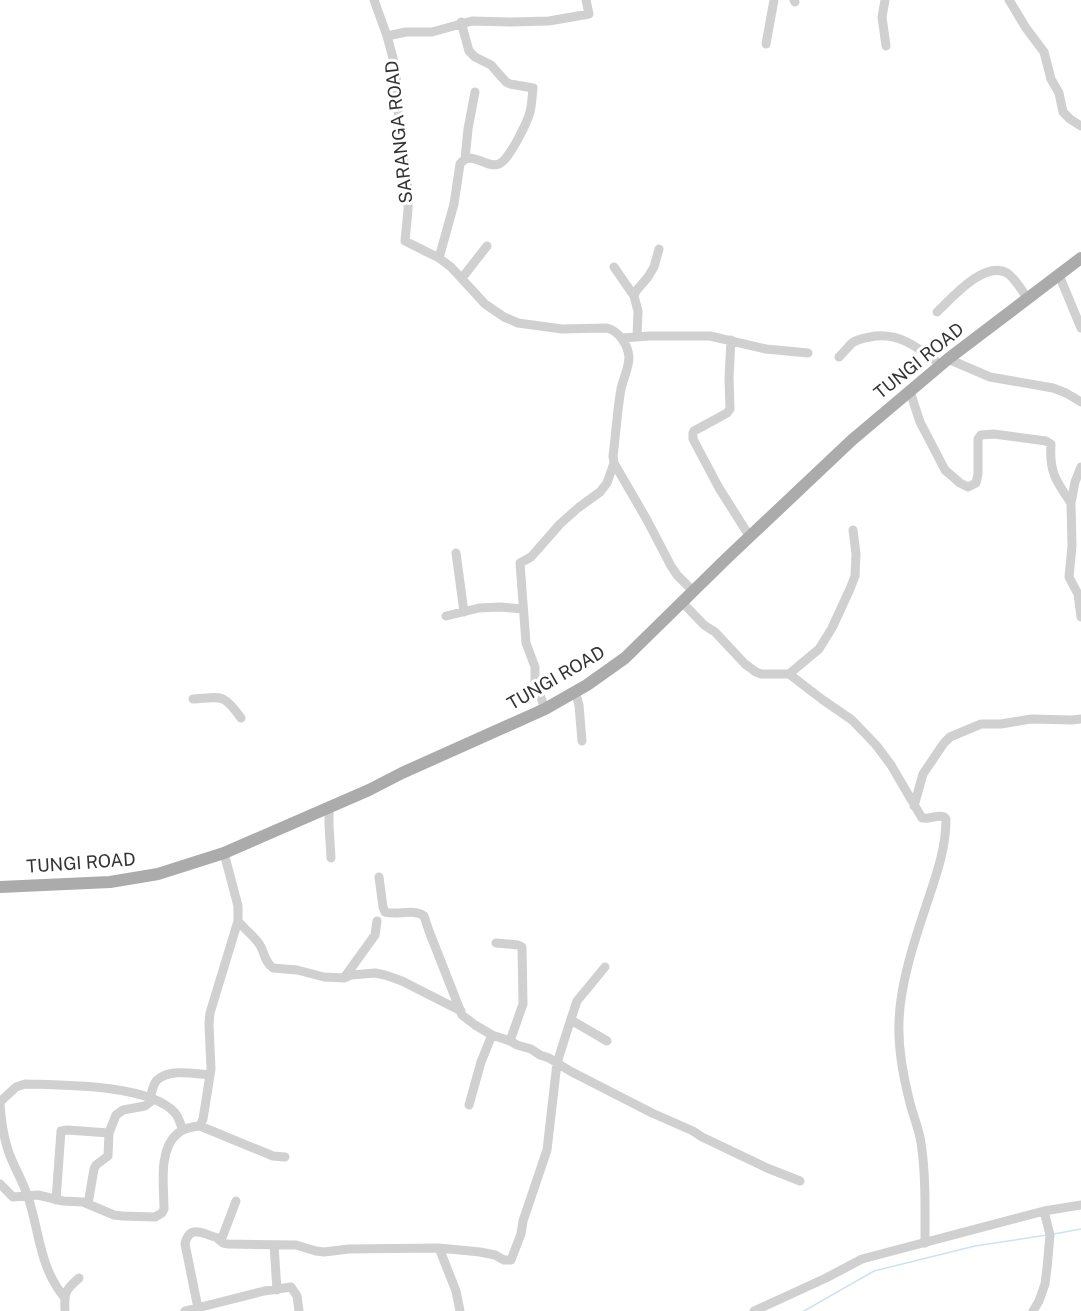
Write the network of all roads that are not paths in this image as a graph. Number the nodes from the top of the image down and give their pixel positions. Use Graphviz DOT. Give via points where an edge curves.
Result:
graph roads {
  1 [pos="374,0"];
  2 [pos="586,0"];
  3 [pos="774,0"];
  4 [pos="885,0"];
  5 [pos="1009,0"];
  6 [pos="461,22"];
  7 [pos="387,36"];
  8 [pos="766,44"];
  9 [pos="885,46"];
  10 [pos="475,92"];
  11 [pos="1081,126"];
  12 [pos="465,159"];
  13 [pos="487,246"];
  14 [pos="659,249"];
  15 [pos="439,258"];
  16 [pos="1081,258"];
  17 [pos="614,267"];
  18 [pos="1059,275"];
  19 [pos="462,278"];
  20 [pos="634,296"];
  21 [pos="1028,299"];
  22 [pos="937,312"];
  23 [pos="1081,328"];
  24 [pos="637,337"];
  25 [pos="622,338"];
  26 [pos="730,340"];
  27 [pos="808,353"];
  28 [pos="840,357"];
  29 [pos="945,362"];
  30 [pos="910,390"];
  31 [pos="1081,402"];
  32 [pos="614,463"];
  33 [pos="1081,467"];
  34 [pos="1071,503"];
  35 [pos="853,530"];
  36 [pos="750,537"];
  37 [pos="456,553"];
  38 [pos="693,591"];
  39 [pos="681,602"];
  40 [pos="523,609"];
  41 [pos="464,612"];
  42 [pos="446,616"];
  43 [pos="1081,617"];
  44 [pos="789,674"];
  45 [pos="575,692"];
  46 [pos="193,699"];
  47 [pos="545,709"];
  48 [pos="241,718"];
  49 [pos="1081,719"];
  50 [pos="582,741"];
  51 [pos="914,806"];
  52 [pos="329,807"];
  53 [pos="224,854"];
  54 [pos="331,858"];
  55 [pos="379,877"];
  56 [pos="0,887"];
  57 [pos="238,921"];
  58 [pos="377,921"];
  59 [pos="495,943"];
  60 [pos="605,967"];
  61 [pos="344,978"];
  62 [pos="461,1011"];
  63 [pos="571,1020"];
  64 [pos="492,1035"];
  65 [pos="510,1041"];
  66 [pos="607,1041"];
  67 [pos="558,1063"];
  68 [pos="210,1075"];
  69 [pos="152,1098"];
  70 [pos="0,1103"];
  71 [pos="469,1105"];
  72 [pos="200,1126"];
  73 [pos="183,1130"];
  74 [pos="109,1133"];
  75 [pos="285,1157"];
  76 [pos="800,1181"];
  77 [pos="0,1184"];
  78 [pos="28,1196"];
  79 [pos="16,1197"];
  80 [pos="56,1200"];
  81 [pos="236,1201"];
  82 [pos="88,1204"];
  83 [pos="1081,1205"];
  84 [pos="32,1210"];
  85 [pos="1044,1211"];
  86 [pos="217,1238"];
  87 [pos="925,1243"];
  88 [pos="274,1245"];
  89 [pos="439,1248"];
  90 [pos="79,1278"];
  91 [pos="277,1290"];
  92 [pos="64,1297"];
  93 [pos="198,1308"];
  94 [pos="65,1311"];
  95 [pos="185,1311"];
  96 [pos="299,1311"];
  97 [pos="460,1311"];
  98 [pos="754,1311"];
  99 [pos="1033,1311"];
  1 -- 7 [label="street, SARANGA ROAD"];
  2 -- 6 [label="street" via="589,14 549,21"];
  3 -- 8 [label="street"];
  4 -- 9 [label="street"];
  5 -- 11 [label="street" via="1044,51 1063,112"];
  6 -- 7 [label="street" via="432,32"];
  6 -- 12 [label="street" via="472,54 491,65 506,82 532,88 528,117 501,164"];
  7 -- 15 [label="street, SARANGA ROAD" via="396,73 408,189 405,241"];
  10 -- 12 [label="street"];
  12 -- 15 [label="street" via="459,167 454,204"];
  13 -- 19 [label="street"];
  14 -- 20 [label="street" via="654,267"];
  15 -- 19 [label="street, SARANGA ROAD"];
  16 -- 18 [label="main road, TUNGI ROAD"];
  17 -- 20 [label="street"];
  18 -- 21 [label="main road, TUNGI ROAD"];
  18 -- 23 [label="street"];
  19 -- 25 [label="street, SARANGA ROAD" via="485,304 518,323 562,329 608,328"];
  20 -- 24 [label="street"];
  21 -- 22 [label="street" via="1009,274 991,272 961,288"];
  21 -- 29 [label="main road, TUNGI ROAD"];
  24 -- 25 [label="street"];
  24 -- 26 [label="street" via="710,336"];
  25 -- 32 [label="street" via="629,357 618,409"];
  26 -- 27 [label="street" via="766,350"];
  26 -- 36 [label="street" via="730,409 692,435"];
  28 -- 29 [label="street" via="859,339 877,335 902,339"];
  29 -- 30 [label="main road, TUNGI ROAD"];
  29 -- 31 [label="street" via="990,377 1053,388"];
  30 -- 34 [label="street" via="920,422 945,470 960,483 968,487 976,483 981,435 1046,441 1051,444 1055,479"];
  30 -- 36 [label="main road, TUNGI ROAD"];
  32 -- 38 [label="street" via="671,566"];
  32 -- 40 [label="street" via="608,483 600,492 520,563"];
  33 -- 34 [label="street"];
  34 -- 43 [label="street" via="1069,577 1078,594"];
  35 -- 44 [label="street" via="855,576 850,589 819,649"];
  36 -- 38 [label="main road, TUNGI ROAD"];
  37 -- 41 [label="street"];
  38 -- 39 [label="main road, TUNGI ROAD"];
  39 -- 44 [label="street" via="756,672"];
  39 -- 45 [label="main road, TUNGI ROAD" via="625,658"];
  40 -- 41 [label="street" via="479,608"];
  40 -- 47 [label="street" via="526,643"];
  41 -- 42 [label="street"];
  44 -- 51 [label="street" via="852,720 876,745"];
  45 -- 47 [label="main road, TUNGI ROAD"];
  45 -- 50 [label="street"];
  46 -- 48 [label="street" via="221,698 230,702"];
  47 -- 52 [label="main road, TUNGI ROAD"];
  49 -- 51 [label="street" via="981,724 950,737 923,774"];
  51 -- 87 [label="street" via="922,818 946,819 941,860 911,955 899,1022 908,1098 921,1141"];
  52 -- 53 [label="main road, TUNGI ROAD"];
  52 -- 54 [label="street"];
  53 -- 56 [label="main road, TUNGI ROAD" via="159,874 110,882"];
  53 -- 57 [label="street" via="238,906"];
  55 -- 62 [label="street" via="385,912 424,916"];
  57 -- 61 [label="street" via="259,943 273,968"];
  57 -- 68 [label="street" via="210,1013"];
  58 -- 61 [label="street" via="375,936"];
  59 -- 65 [label="street" via="522,947 523,1004"];
  60 -- 63 [label="street" via="577,1001"];
  61 -- 62 [label="street" via="367,973 385,975"];
  62 -- 64 [label="street"];
  63 -- 66 [label="street"];
  63 -- 67 [label="street"];
  64 -- 65 [label="street"];
  64 -- 71 [label="street"];
  65 -- 67 [label="street"];
  67 -- 76 [label="street" via="652,1113"];
  67 -- 89 [label="street" via="547,1150 511,1260"];
  68 -- 69 [label="street" via="164,1076 155,1082"];
  68 -- 72 [label="street"];
  69 -- 70 [label="street" via="84,1085 25,1084"];
  69 -- 73 [label="street" via="175,1112"];
  69 -- 74 [label="street" via="144,1107 118,1112"];
  70 -- 78 [label="street" via="7,1148"];
  72 -- 73 [label="street"];
  72 -- 75 [label="street" via="273,1156"];
  73 -- 82 [label="street" via="174,1136 165,1155 162,1213 151,1217 122,1216"];
  74 -- 80 [label="street" via="61,1131"];
  74 -- 82 [label="street" via="108,1156 94,1169"];
  77 -- 79 [label="street"];
  78 -- 79 [label="street"];
  78 -- 80 [label="street"];
  78 -- 84 [label="street"];
  79 -- 84 [label="street"];
  80 -- 82 [label="street"];
  81 -- 86 [label="street" via="223,1237"];
  83 -- 85 [label="street"];
  84 -- 92 [label="street" via="45,1266"];
  85 -- 87 [label="street"];
  85 -- 99 [label="street" via="1050,1235 1047,1268 1045,1284"];
  86 -- 88 [label="street" via="228,1244"];
  86 -- 93 [label="street" via="195,1232 185,1242"];
  87 -- 98 [label="street" via="862,1259"];
  88 -- 89 [label="street" via="296,1245 324,1252"];
  88 -- 91 [label="street"];
  89 -- 97 [label="street"];
  90 -- 92 [label="street"];
  91 -- 93 [label="street"];
  91 -- 96 [label="street" via="291,1287"];
  92 -- 94 [label="street"];
  93 -- 95 [label="street"];
}
